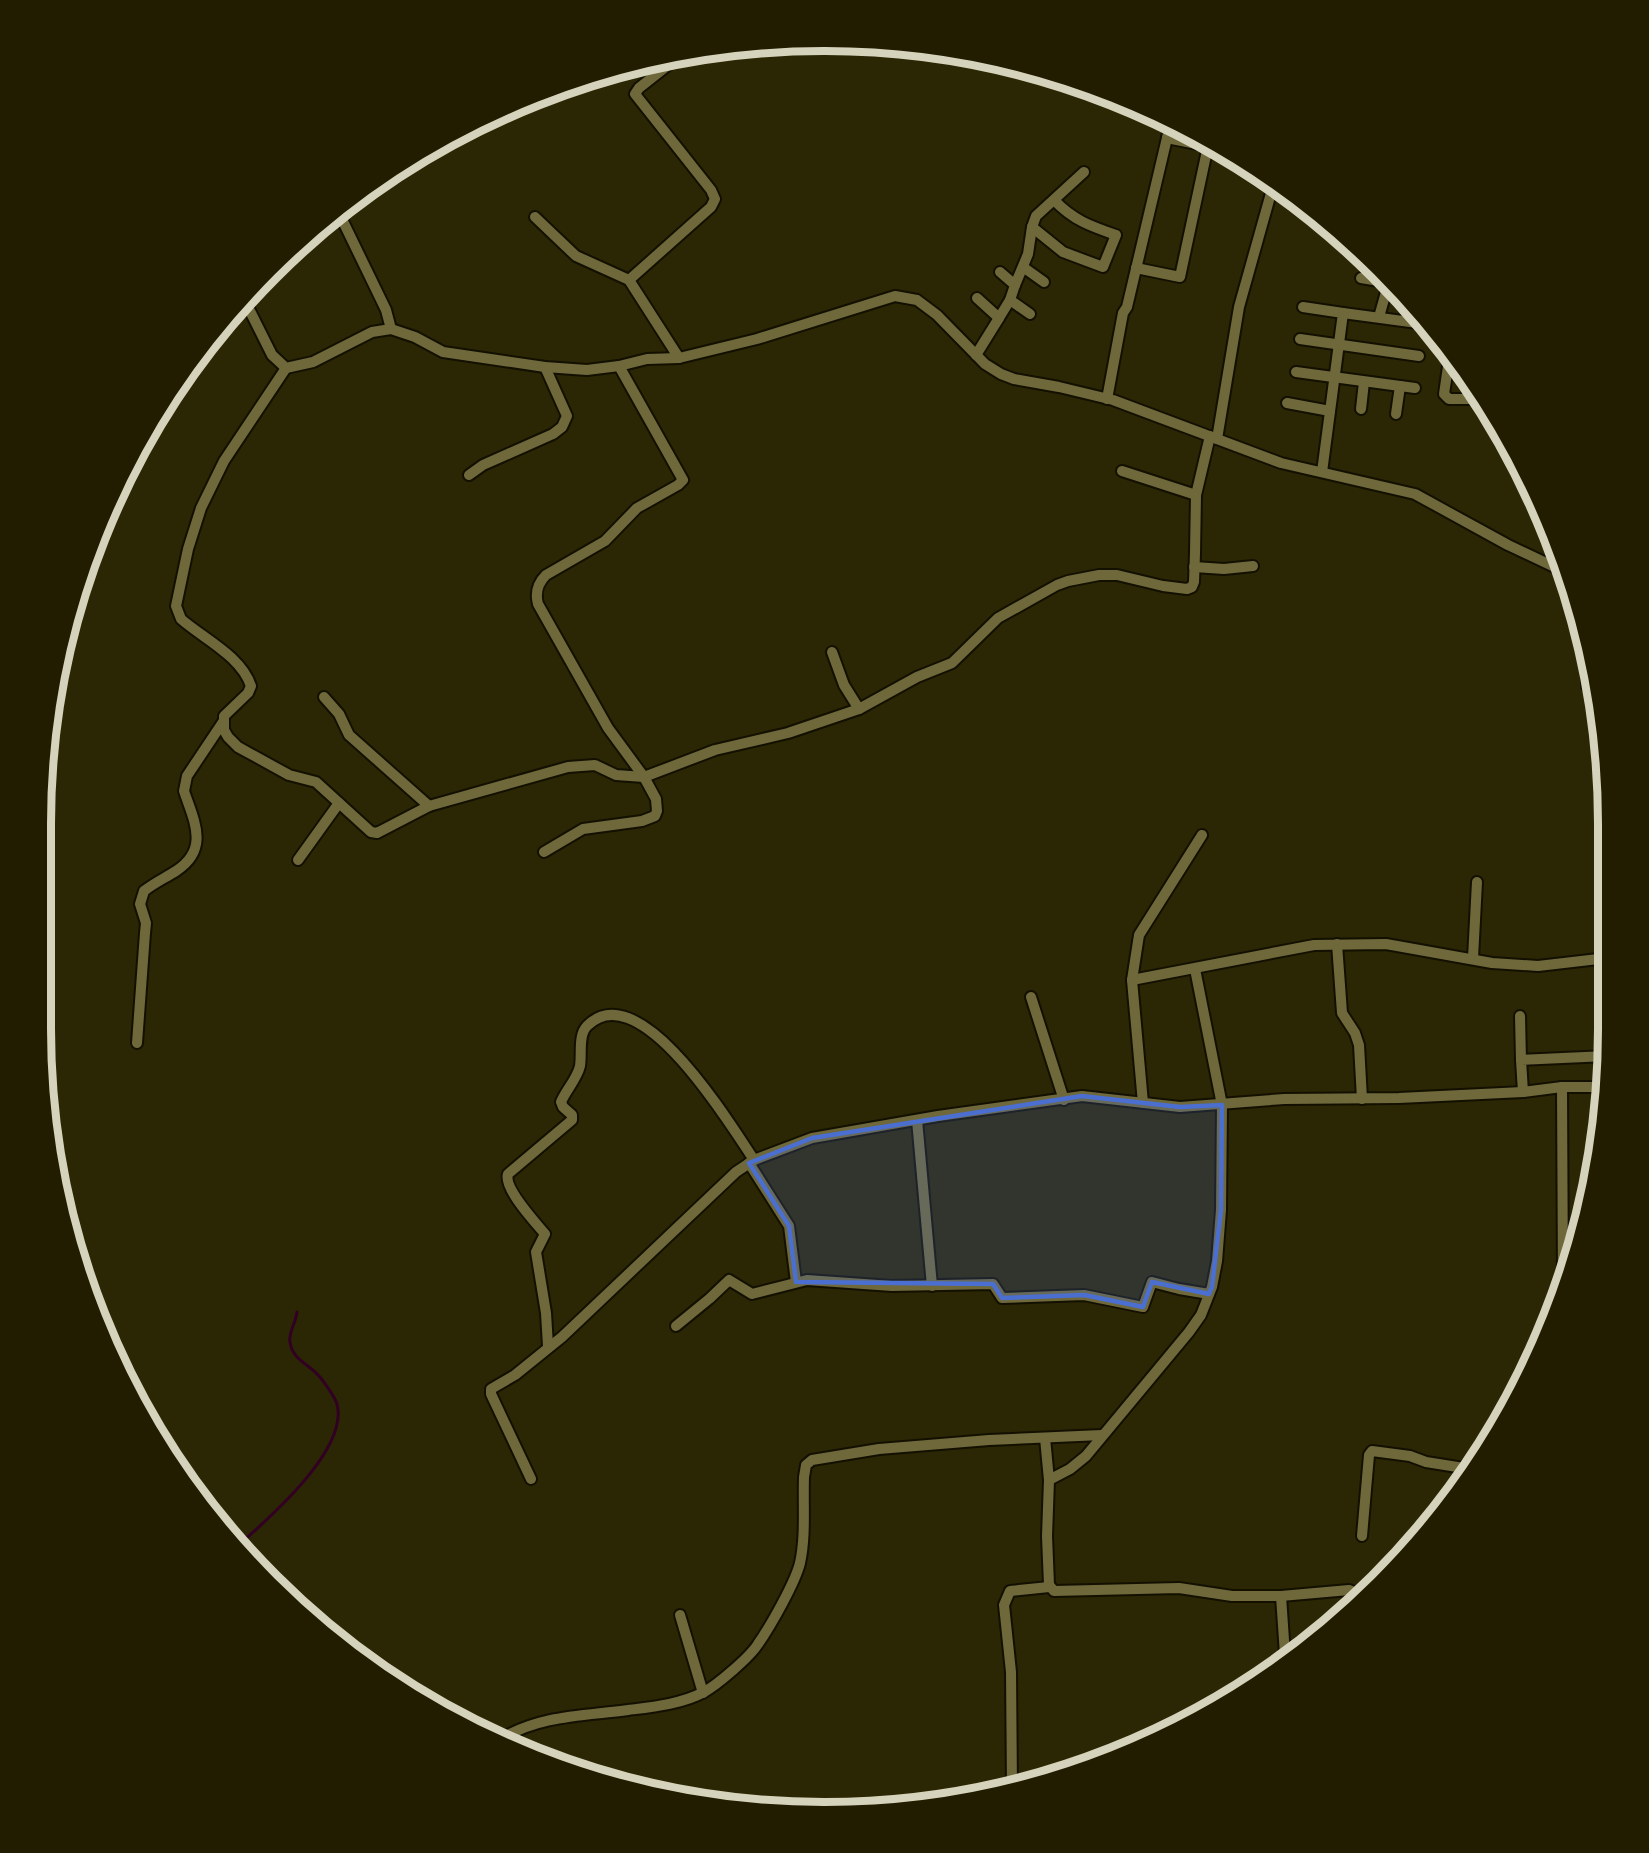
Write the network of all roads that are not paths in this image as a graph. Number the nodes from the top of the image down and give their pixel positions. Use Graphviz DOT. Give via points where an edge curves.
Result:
graph roads {
  1 [pos="664,68"];
  2 [pos="1168,132"];
  3 [pos="1167,138"];
  4 [pos="1187,142"];
  5 [pos="1207,153"];
  6 [pos="1084,172"];
  7 [pos="1271,193"];
  8 [pos="1054,200"];
  9 [pos="535,217"];
  10 [pos="342,220"];
  11 [pos="1032,227"];
  12 [pos="1023,267"];
  13 [pos="1136,268"];
  14 [pos="1000,272"];
  15 [pos="1361,278"];
  16 [pos="629,280"];
  17 [pos="1373,280"];
  18 [pos="1044,282"];
  19 [pos="1015,285"];
  20 [pos="1385,292"];
  21 [pos="977,298"];
  22 [pos="1010,300"];
  23 [pos="1303,307"];
  24 [pos="248,309"];
  25 [pos="1343,313"];
  26 [pos="1030,314"];
  27 [pos="1379,317"];
  28 [pos="999,318"];
  29 [pos="1412,322"];
  30 [pos="391,329"];
  31 [pos="1300,339"];
  32 [pos="1339,344"];
  33 [pos="976,355"];
  34 [pos="1419,356"];
  35 [pos="680,358"];
  36 [pos="619,366"];
  37 [pos="545,367"];
  38 [pos="286,368"];
  39 [pos="1449,369"];
  40 [pos="1296,372"];
  41 [pos="1334,379"];
  42 [pos="1364,382"];
  43 [pos="1400,386"];
  44 [pos="1415,388"];
  45 [pos="1110,399"];
  46 [pos="1470,399"];
  47 [pos="1287,403"];
  48 [pos="1361,409"];
  49 [pos="1330,411"];
  50 [pos="1396,414"];
  51 [pos="1214,438"];
  52 [pos="1122,471"];
  53 [pos="1322,472"];
  54 [pos="469,475"];
  55 [pos="1196,495"];
  56 [pos="1253,566"];
  57 [pos="1553,566"];
  58 [pos="1194,567"];
  59 [pos="832,652"];
  60 [pos="324,698"];
  61 [pos="859,709"];
  62 [pos="223,723"];
  63 [pos="644,777"];
  64 [pos="339,803"];
  65 [pos="429,806"];
  66 [pos="1202,835"];
  67 [pos="544,852"];
  68 [pos="298,860"];
  69 [pos="1477,882"];
  70 [pos="1337,944"];
  71 [pos="1473,958"];
  72 [pos="1598,959"];
  73 [pos="1195,969"];
  74 [pos="1132,980"];
  75 [pos="1031,997"];
  76 [pos="1520,1016"];
  77 [pos="137,1043"];
  78 [pos="1597,1056"];
  79 [pos="1521,1060"];
  80 [pos="1562,1087"];
  81 [pos="1595,1087"];
  82 [pos="1523,1092"];
  83 [pos="1362,1099"];
  84 [pos="1064,1100"];
  85 [pos="1143,1103"];
  86 [pos="1222,1105"];
  87 [pos="917,1120"];
  88 [pos="752,1161"];
  89 [pos="1563,1258"];
  90 [pos="796,1282"];
  91 [pos="932,1286"];
  92 [pos="1209,1294"];
  93 [pos="676,1326"];
  94 [pos="548,1346"];
  95 [pos="1102,1435"];
  96 [pos="1045,1438"];
  97 [pos="1461,1468"];
  98 [pos="531,1479"];
  99 [pos="1049,1480"];
  100 [pos="1362,1536"];
  101 [pos="1050,1587"];
  102 [pos="1354,1592"];
  103 [pos="1281,1596"];
  104 [pos="680,1615"];
  105 [pos="1285,1649"];
  106 [pos="703,1693"];
  107 [pos="509,1734"];
  108 [pos="1012,1779"];
  1 -- 16 [label="street" via="635,94 716,199"];
  2 -- 3 [label="street"];
  3 -- 4 [label="street"];
  3 -- 13 [label="street"];
  5 -- 13 [label="street" via="1180,277"];
  6 -- 8 [label="street"];
  7 -- 51 [label="street" via="1239,307"];
  8 -- 11 [label="street" via="1036,216"];
  8 -- 11 [label="street" via="1070,215 1116,235 1103,267 1063,252"];
  9 -- 16 [label="street" via="576,256"];
  10 -- 30 [label="street" via="386,310"];
  11 -- 12 [label="street"];
  12 -- 18 [label="street"];
  12 -- 19 [label="street"];
  13 -- 45 [label="street" via="1127,307 1130,314"];
  14 -- 19 [label="street"];
  15 -- 17 [label="street"];
  16 -- 35 [label="street"];
  19 -- 22 [label="street"];
  20 -- 27 [label="street"];
  21 -- 28 [label="street"];
  22 -- 26 [label="street"];
  22 -- 28 [label="street"];
  23 -- 25 [label="street"];
  24 -- 38 [label="street" via="272,355"];
  25 -- 27 [label="street"];
  25 -- 32 [label="street"];
  27 -- 29 [label="street"];
  28 -- 33 [label="street"];
  30 -- 37 [label="street" via="443,352"];
  30 -- 38 [label="street" via="372,332 313,362"];
  31 -- 32 [label="street"];
  32 -- 34 [label="street"];
  32 -- 41 [label="street"];
  33 -- 35 [label="street" via="917,300 895,296 757,339"];
  33 -- 45 [label="street" via="992,369 1014,379"];
  35 -- 36 [label="street" via="647,359"];
  36 -- 37 [label="street" via="579,370"];
  36 -- 63 [label="street" via="683,480 637,508 605,541 546,575 536,597 603,719"];
  37 -- 54 [label="street" via="567,420 553,434"];
  38 -- 62 [label="street" via="224,461 201,508 176,606 181,619 241,667 249,679 248,693 229,710"];
  39 -- 46 [label="street" via="1445,397"];
  40 -- 41 [label="street"];
  41 -- 42 [label="street"];
  41 -- 49 [label="street"];
  42 -- 43 [label="street"];
  42 -- 48 [label="street"];
  43 -- 44 [label="street"];
  43 -- 50 [label="street"];
  45 -- 51 [label="street"];
  47 -- 49 [label="street"];
  49 -- 53 [label="street"];
  51 -- 53 [label="street" via="1281,463"];
  51 -- 55 [label="street"];
  52 -- 55 [label="street"];
  53 -- 57 [label="street" via="1415,494"];
  55 -- 58 [label="street"];
  56 -- 58 [label="street"];
  58 -- 61 [label="street" via="1194,582 1187,589 1099,574 1057,585 998,618 952,663"];
  59 -- 61 [label="street" via="844,685"];
  60 -- 65 [label="street" via="339,714 349,735"];
  61 -- 63 [label="street" via="788,733 715,750"];
  62 -- 64 [label="street" via="228,737 238,747 289,775 316,782"];
  62 -- 77 [label="street" via="184,784 198,830 191,855 141,897 146,933"];
  63 -- 65 [label="street" via="616,775 595,765 578,765"];
  63 -- 67 [label="street" via="656,799 655,816 583,829"];
  64 -- 65 [label="street" via="377,833"];
  64 -- 68 [label="street"];
  66 -- 74 [label="street" via="1139,935"];
  69 -- 71 [label="street"];
  70 -- 71 [label="street" via="1386,944"];
  70 -- 73 [label="street" via="1314,945"];
  70 -- 83 [label="street" via="1342,1012 1359,1045"];
  71 -- 72 [label="street" via="1538,966"];
  73 -- 74 [label="street"];
  73 -- 86 [label="street"];
  74 -- 85 [label="street"];
  75 -- 84 [label="street"];
  76 -- 79 [label="street"];
  78 -- 79 [label="street"];
  79 -- 82 [label="street"];
  80 -- 81 [label="street"];
  80 -- 82 [label="street"];
  80 -- 89 [label="street"];
  82 -- 83 [label="street"];
  83 -- 86 [label="street" via="1284,1099"];
  84 -- 85 [label="street" via="1090,1096"];
  84 -- 87 [label="street"];
  85 -- 86 [label="street" via="1180,1107"];
  86 -- 92 [label="street" via="1221,1210 1217,1261"];
  87 -- 88 [label="street" via="812,1138"];
  87 -- 91 [label="street"];
  88 -- 90 [label="street" via="789,1226"];
  88 -- 94 [label="street"];
  88 -- 94 [label="street" via="715,1103 658,1036 615,1014 603,1015 588,1026 583,1033 579,1068 561,1102 572,1120 506,1178 509,1188 545,1234 536,1252"];
  90 -- 91 [label="street"];
  90 -- 93 [label="street" via="752,1294 729,1280"];
  91 -- 92 [label="street" via="993,1284 1002,1298 1083,1295 1143,1307 1152,1282"];
  92 -- 95 [label="street" via="1189,1332"];
  94 -- 98 [label="street" via="490,1391"];
  95 -- 96 [label="street"];
  95 -- 99 [label="street" via="1078,1463"];
  96 -- 99 [label="street"];
  96 -- 106 [label="street" via="879,1449 810,1461 804,1477 801,1553 794,1578 758,1645"];
  97 -- 100 [label="street" via="1372,1451"];
  99 -- 101 [label="street"];
  101 -- 103 [label="street" via="1054,1591 1179,1588 1232,1596"];
  101 -- 108 [label="street" via="1010,1591 1004,1605 1011,1672"];
  102 -- 103 [label="street"];
  103 -- 105 [label="street"];
  104 -- 106 [label="street"];
  106 -- 107 [label="street" via="628,1710 554,1718"];
}
